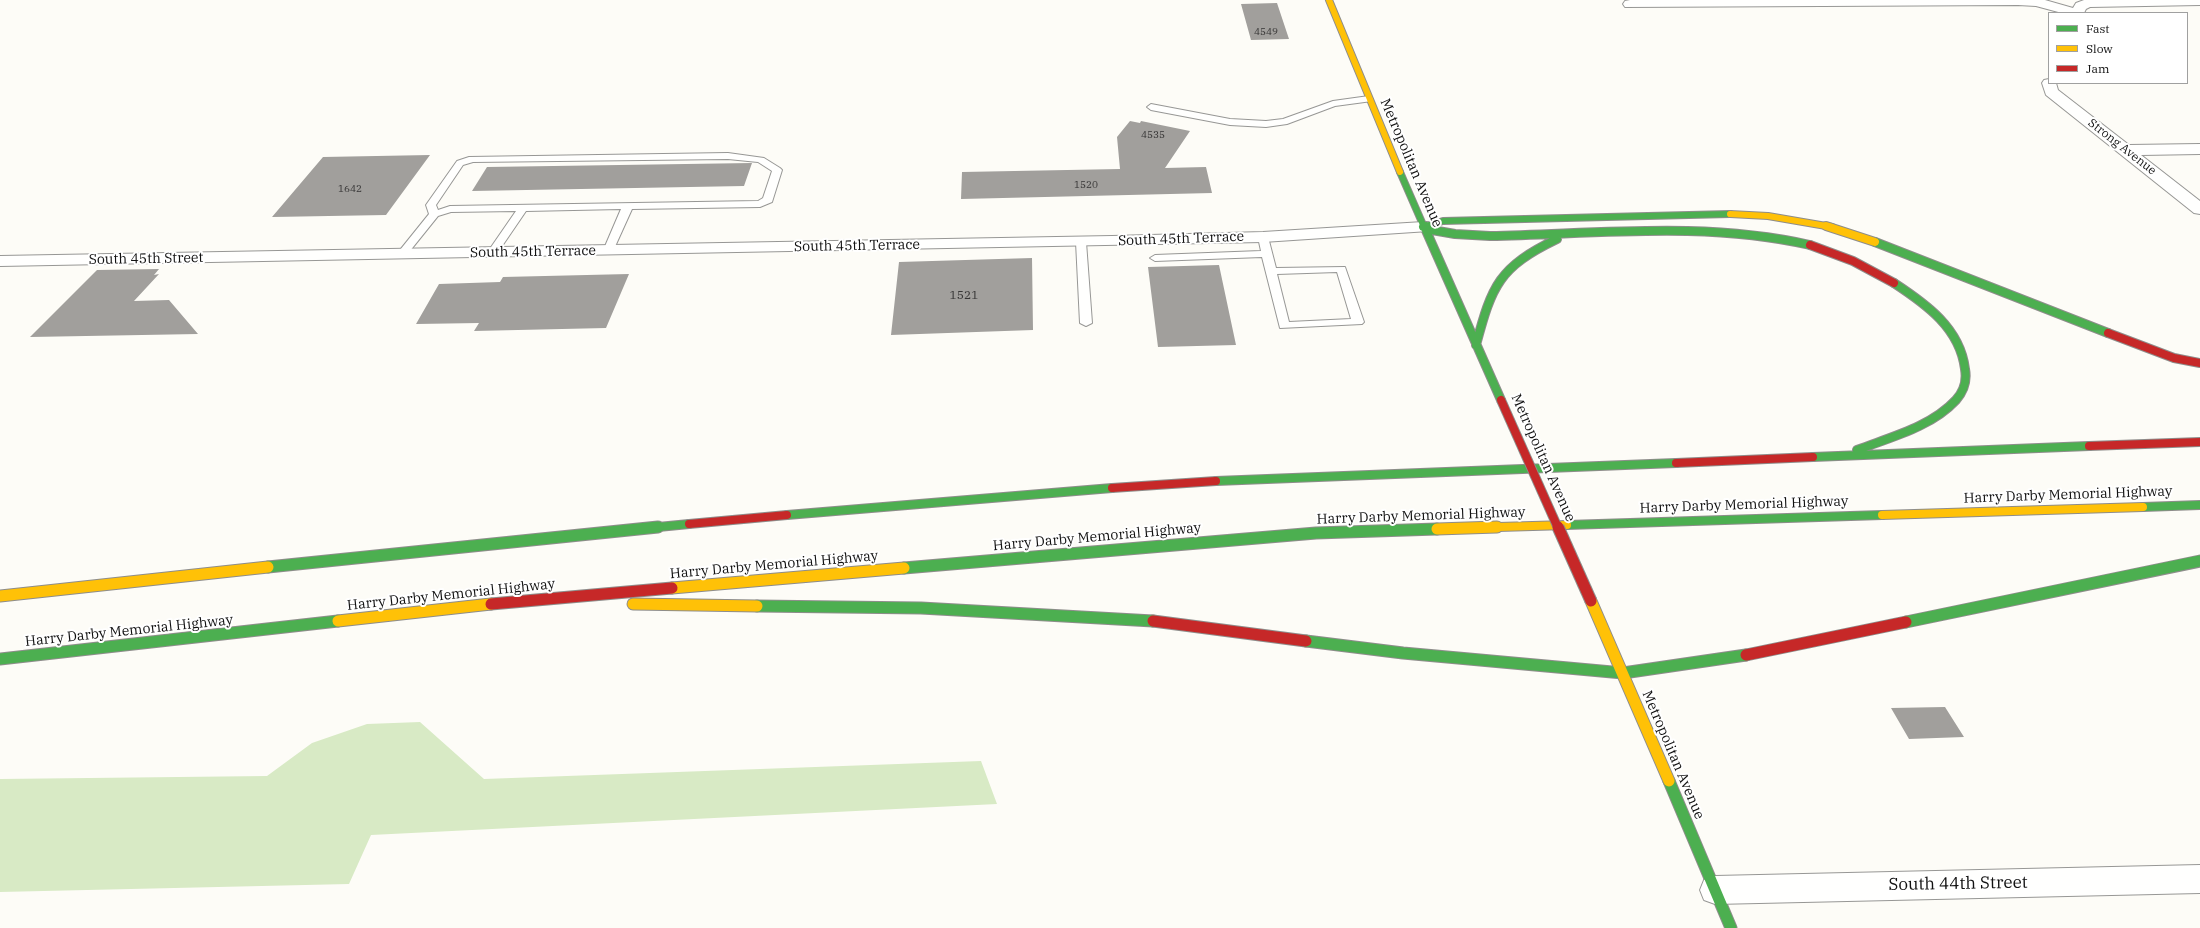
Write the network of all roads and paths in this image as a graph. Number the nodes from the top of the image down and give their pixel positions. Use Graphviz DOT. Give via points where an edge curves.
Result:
graph roads {
  1 [pos="1329,0"];
  2 [pos="2200,1"];
  3 [pos="1630,4"];
  4 [pos="2072,12"];
  5 [pos="2077,12"];
  6 [pos="2049,84"];
  7 [pos="1369,99"];
  8 [pos="1151,107"];
  9 [pos="2200,149"];
  10 [pos="2127,150"];
  11 [pos="628,206"];
  12 [pos="523,208"];
  13 [pos="2200,209"];
  14 [pos="434,214"];
  15 [pos="1423,228"];
  16 [pos="1566,235"];
  17 [pos="1262,236"];
  18 [pos="1081,242"];
  19 [pos="608,251"];
  20 [pos="492,253"];
  21 [pos="1267,254"];
  22 [pos="401,255"];
  23 [pos="291,257"];
  24 [pos="1155,258"];
  25 [pos="0,261"];
  26 [pos="1271,271"];
  27 [pos="1086,323"];
  28 [pos="1476,345"];
  29 [pos="2200,363"];
  30 [pos="2200,442"];
  31 [pos="1843,456"];
  32 [pos="2200,505"];
  33 [pos="2200,561"];
  34 [pos="0,596"];
  35 [pos="512,602"];
  36 [pos="606,603"];
  37 [pos="622,604"];
  38 [pos="0,659"];
  39 [pos="1623,673"];
  40 [pos="2200,879"];
  41 [pos="1715,890"];
  42 [pos="1731,928"];
  1 -- 7 [label="main road, Metropolitan Avenue"];
  2 -- 5 [label="street" via="2088,3 2081,6"];
  3 -- 4 [label="street" via="2018,1 2037,2"];
  6 -- 10 [label="street, Strong Avenue" via="2051,92"];
  7 -- 8 [label="lane" via="1333,104 1284,122 1266,124 1230,122"];
  7 -- 15 [label="main road, Metropolitan Avenue"];
  9 -- 10 [label="street"];
  10 -- 13 [label="street, Strong Avenue"];
  11 -- 12 [label="lane"];
  11 -- 14 [label="lane" via="760,204 768,200 777,170 771,163 728,156 472,159 460,163 431,205"];
  11 -- 19 [label="lane"];
  12 -- 14 [label="lane" via="450,210"];
  12 -- 20 [label="lane"];
  14 -- 22 [label="lane"];
  15 -- 16 [label="main road" via="1450,235"];
  15 -- 17 [label="street, South 45th Terrace"];
  15 -- 28 [label="main road, Metropolitan Avenue"];
  15 -- 29 [label="main road" via="1443,220 1730,214 1768,216 1832,227 1904,252 2027,304 2174,358"];
  16 -- 28 [label="main road" via="1532,249 1508,265 1492,288"];
  16 -- 31 [label="main road" via="1701,230 1762,233 1810,244 1852,258 1890,279 1934,310 1957,340 1967,366 1962,393 1941,413"];
  17 -- 18 [label="street, South 45th Terrace"];
  17 -- 21 [label="lane"];
  18 -- 19 [label="street, South 45th Terrace"];
  18 -- 27 [label="lane"];
  19 -- 20 [label="street, South 45th Terrace"];
  20 -- 22 [label="street, South 45th Terrace"];
  21 -- 24 [label="lane"];
  21 -- 26 [label="lane"];
  22 -- 23 [label="street, South 45th Terrace"];
  23 -- 25 [label="street, South 45th Street"];
  26 -- 26 [label="lane" via="1284,326 1358,322 1341,269"];
  28 -- 39 [label="main road, Metropolitan Avenue, bridge"];
  30 -- 31 [label="main road"];
  31 -- 34 [label="main road" via="1178,484 836,510 471,545"];
  32 -- 35 [label="main road, Harry Darby Memorial Highway" via="1316,533"];
  33 -- 39 [label="main road" via="1735,657"];
  35 -- 36 [label="main road"];
  35 -- 38 [label="main road, Harry Darby Memorial Highway"];
  37 -- 39 [label="main road" via="921,608 1154,621 1402,653"];
  39 -- 41 [label="main road, Metropolitan Avenue"];
  40 -- 41 [label="street, South 44th Street"];
  41 -- 42 [label="main road, Metropolitan Avenue"];
}
